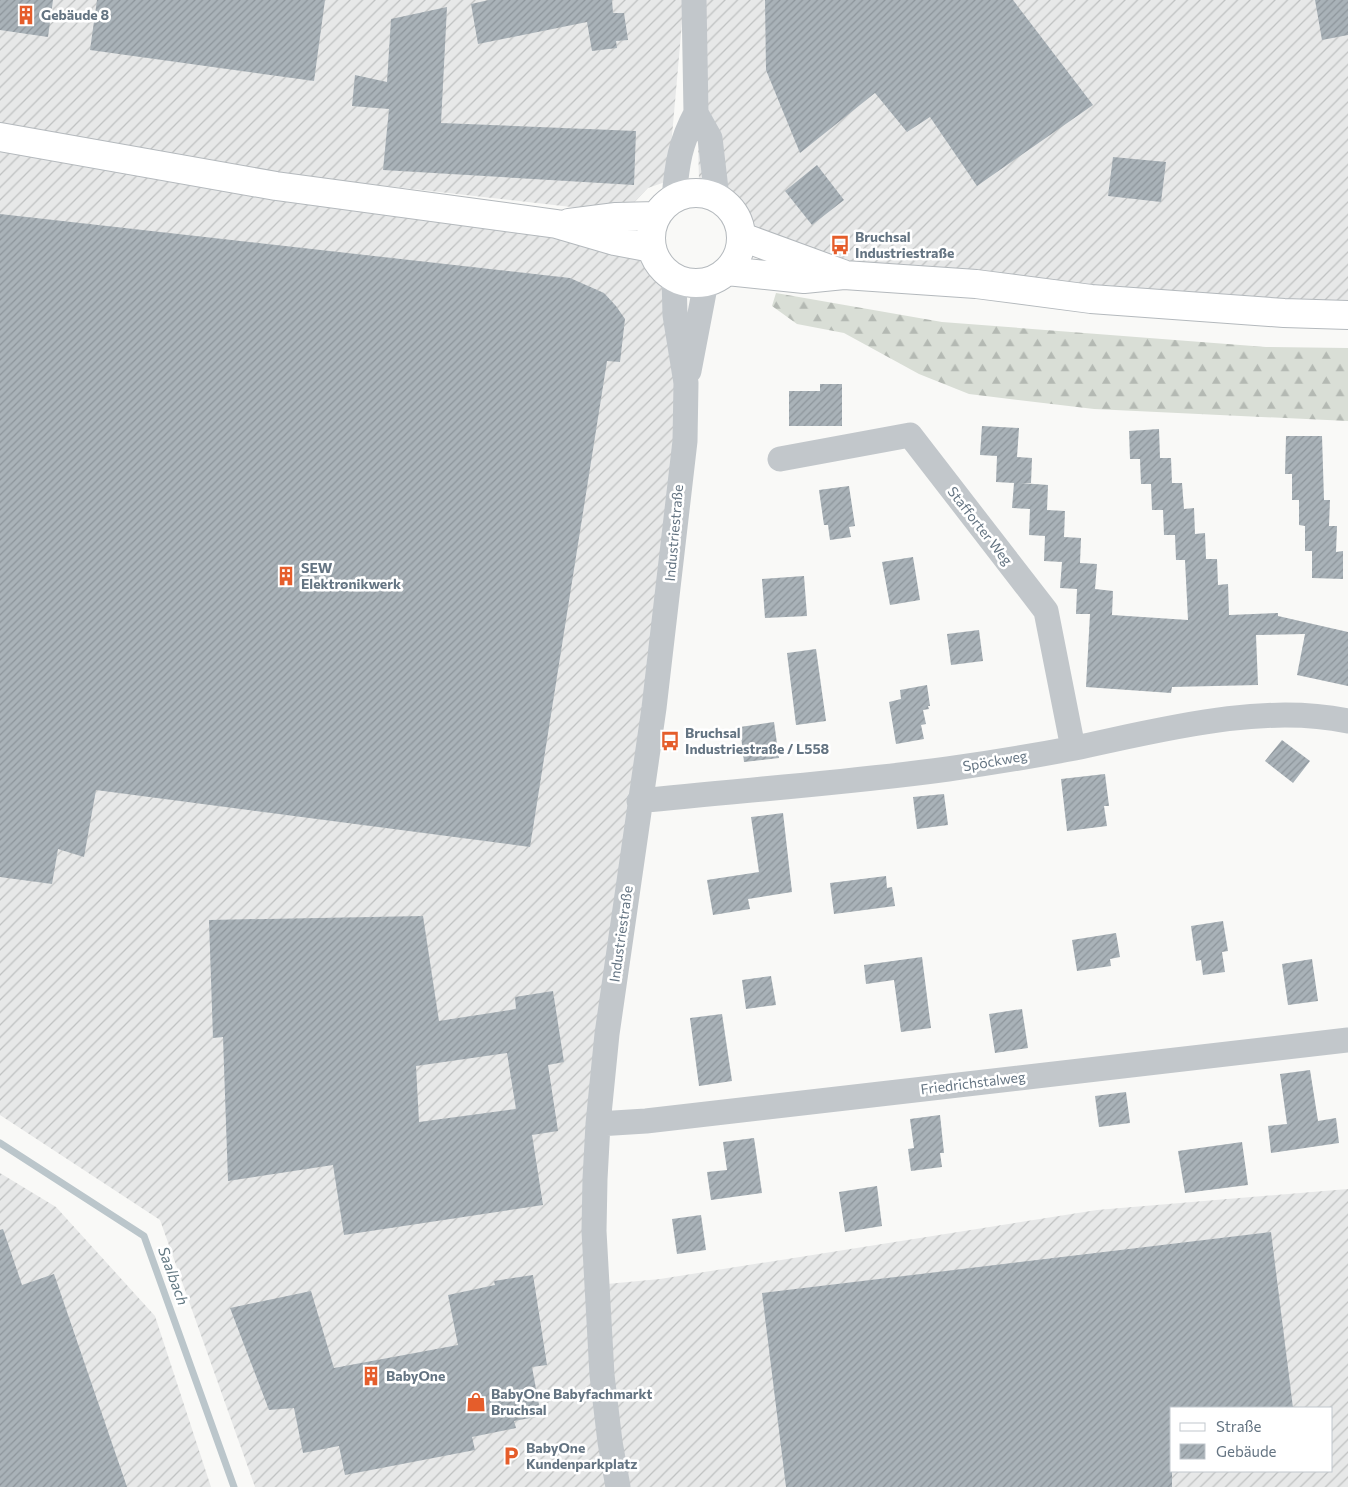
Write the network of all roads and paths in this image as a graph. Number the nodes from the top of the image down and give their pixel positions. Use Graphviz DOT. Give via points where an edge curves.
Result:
graph roads {
  1 [pos="694,0"];
  2 [pos="696,113"];
  3 [pos="0,137"];
  4 [pos="717,198"];
  5 [pos="665,207"];
  6 [pos="557,224"];
  7 [pos="742,237"];
  8 [pos="652,248"];
  9 [pos="844,274"];
  10 [pos="716,276"];
  11 [pos="674,277"];
  12 [pos="1348,315"];
  13 [pos="686,383"];
  14 [pos="780,459"];
  15 [pos="1348,721"];
  16 [pos="1073,748"];
  17 [pos="639,801"];
  18 [pos="1348,1040"];
  19 [pos="598,1124"];
  20 [pos="618,1487"];
  1 -- 2 [label="street"];
  2 -- 4 [label="street" via="710,138"];
  2 -- 5 [label="street" via="684,136"];
  3 -- 6 [label="main road" via="276,186"];
  4 -- 5 [label="main road" via="703,193 688,193"];
  4 -- 7 [label="main road" via="738,219"];
  5 -- 6 [label="main road"];
  5 -- 8 [label="main road" via="652,231"];
  6 -- 8 [label="main road"];
  7 -- 9 [label="main road"];
  7 -- 10 [label="main road" via="735,260"];
  8 -- 11 [label="main road" via="664,269"];
  9 -- 10 [label="main road" via="804,280"];
  9 -- 12 [label="main road" via="976,284 1092,299"];
  10 -- 11 [label="main road" via="684,281"];
  10 -- 13 [label="street, Industriestraße"];
  11 -- 13 [label="street, Industriestraße" via="675,315"];
  13 -- 17 [label="street, Industriestraße" via="685,441 669,593"];
  14 -- 16 [label="street, Stafforter Weg" via="910,435 1046,611"];
  15 -- 16 [label="street, Spöckweg" via="1284,716 1184,724"];
  16 -- 17 [label="street, Spöckweg" via="948,769"];
  17 -- 19 [label="street, Industriestraße"];
  18 -- 19 [label="street, Friedrichstalweg"];
  19 -- 20 [label="street, Industriestraße" via="594,1231 596,1285 603,1385"];
}
